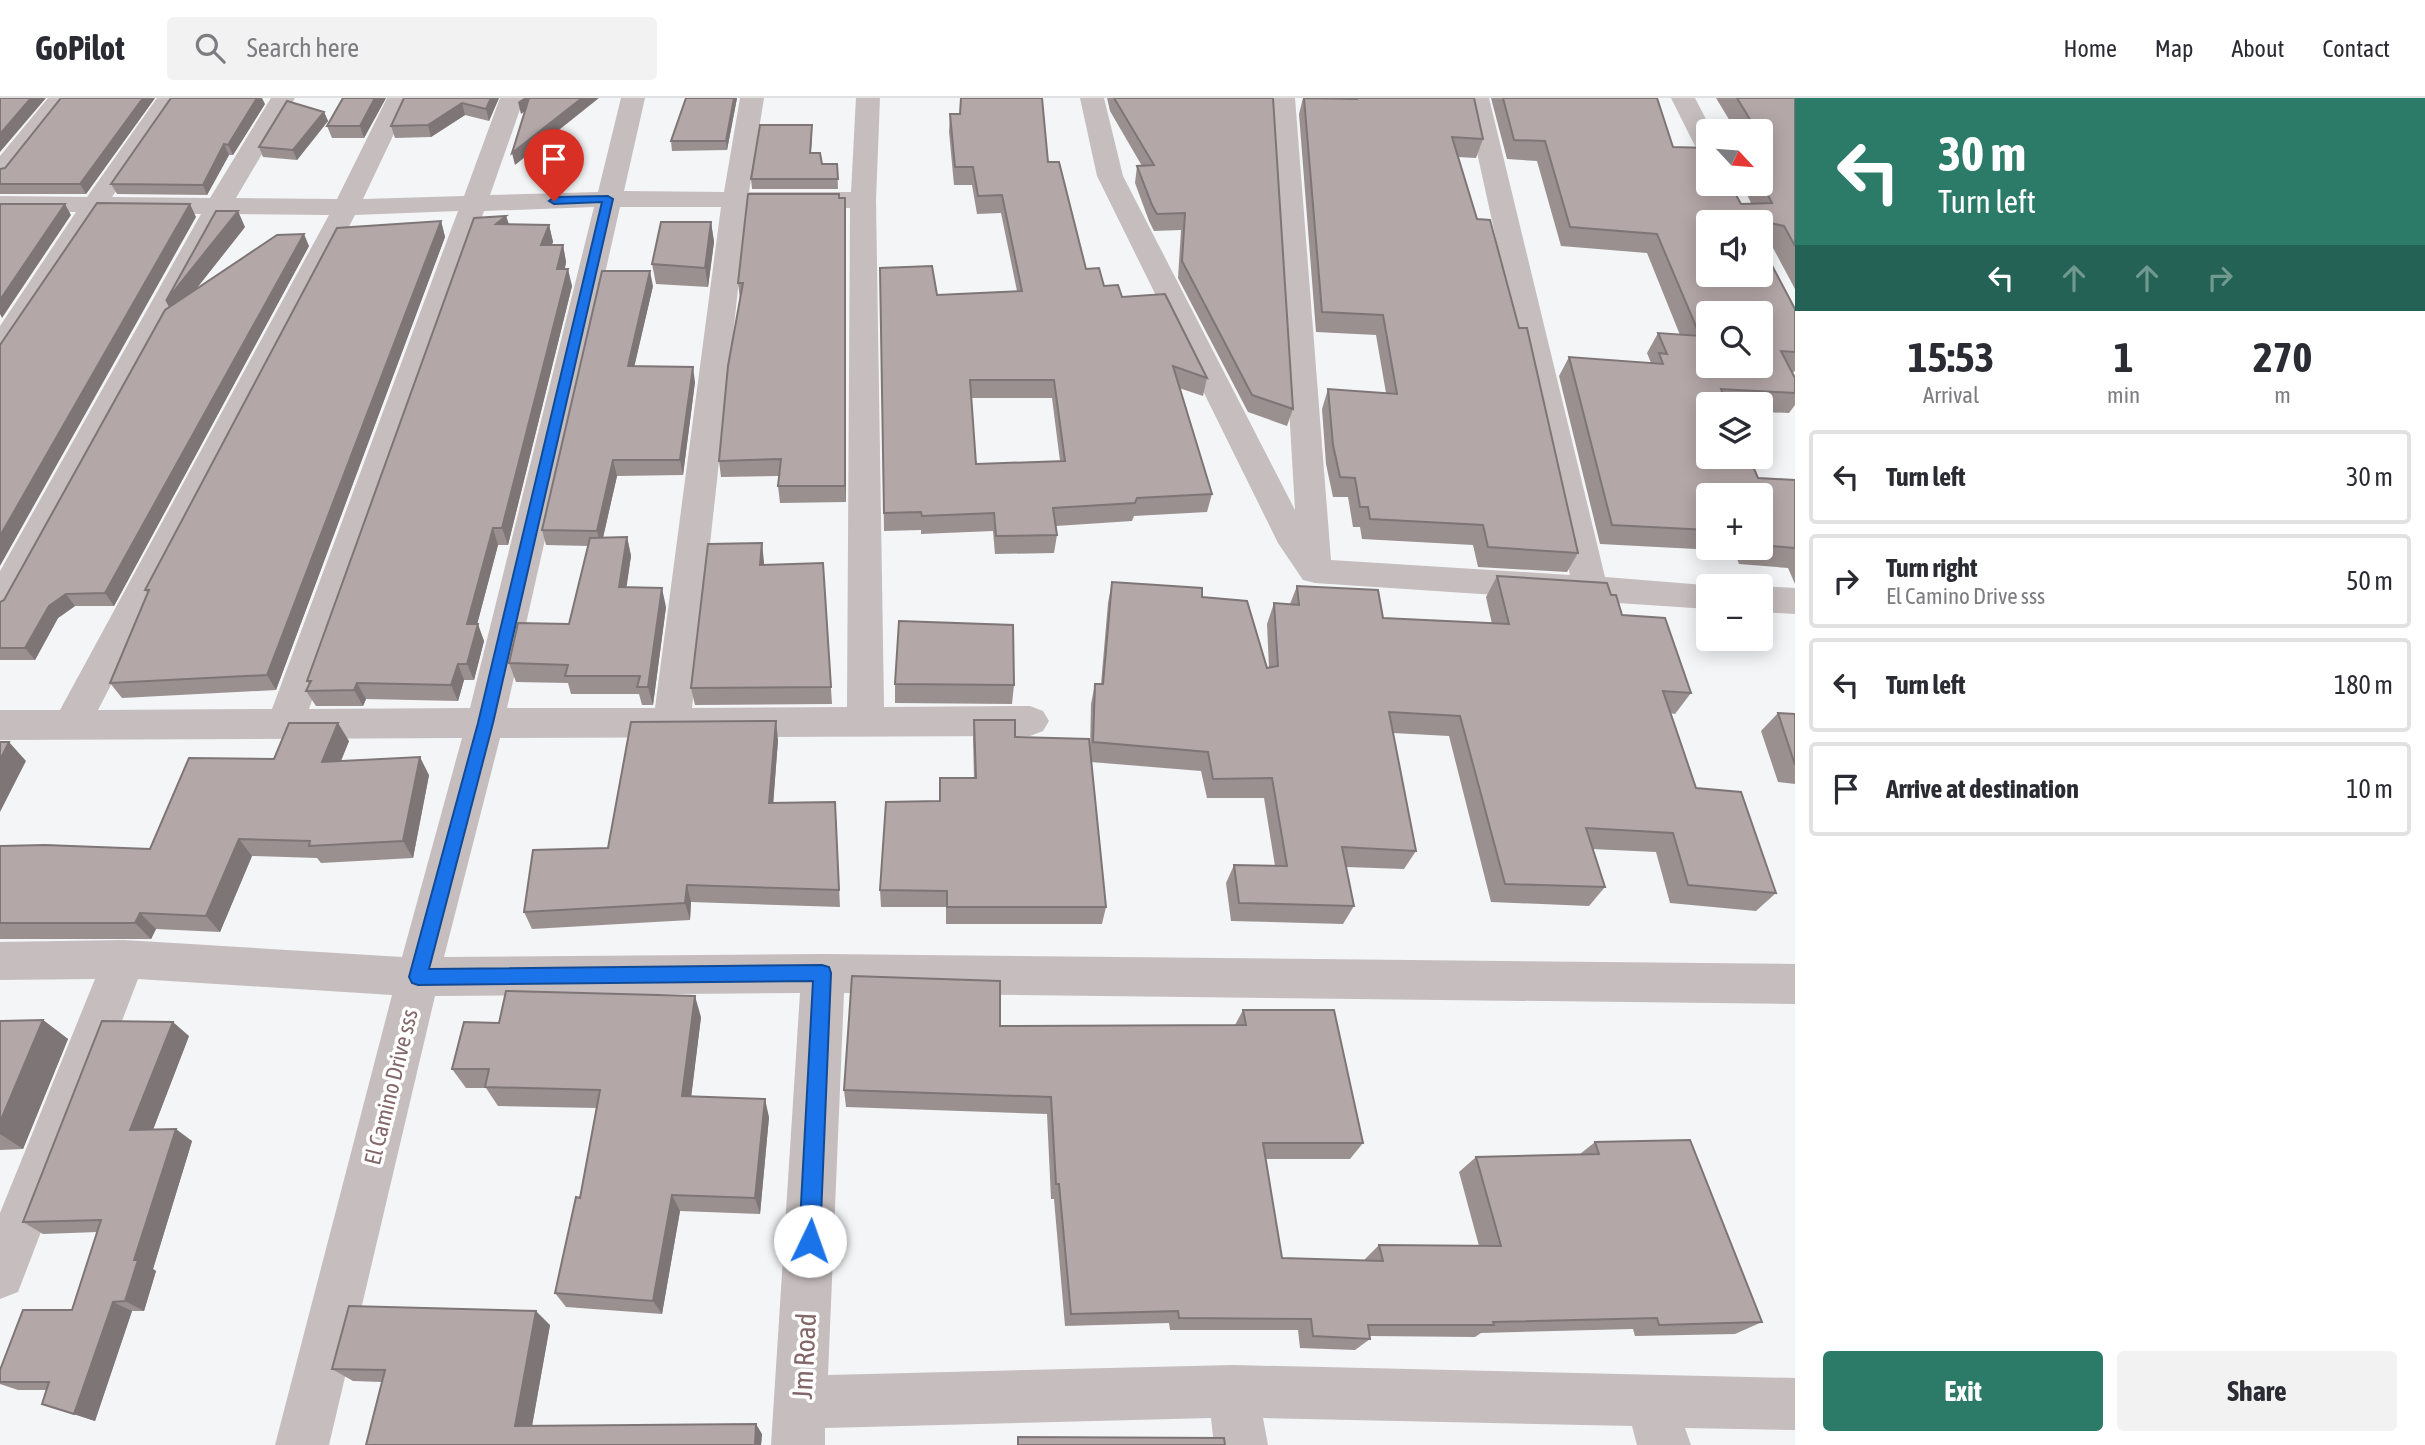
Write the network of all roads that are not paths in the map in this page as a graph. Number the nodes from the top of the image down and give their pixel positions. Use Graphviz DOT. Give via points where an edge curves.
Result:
graph roads {
  1 [pos="60,98"];
  2 [pos="169,98"];
  3 [pos="283,98"];
  4 [pos="399,98"];
  5 [pos="512,98"];
  6 [pos="633,98"];
  7 [pos="752,98"];
  8 [pos="868,98"];
  9 [pos="1092,98"];
  10 [pos="1283,98"];
  11 [pos="1476,98"];
  12 [pos="1683,98"];
  13 [pos="1696,124"];
  14 [pos="0,172"];
  15 [pos="608,199"];
  16 [pos="863,200"];
  17 [pos="735,201"];
  18 [pos="473,203"];
  19 [pos="0,204"];
  20 [pos="94,205"];
  21 [pos="219,205"];
  22 [pos="346,207"];
  23 [pos="0,348"];
  24 [pos="1315,571"];
  25 [pos="1591,590"];
  26 [pos="1696,595"];
  27 [pos="1773,600"];
  28 [pos="1795,601"];
  29 [pos="0,602"];
  30 [pos="1030,721"];
  31 [pos="672,722"];
  32 [pos="866,722"];
  33 [pos="485,723"];
  34 [pos="71,724"];
  35 [pos="285,724"];
  36 [pos="0,725"];
  37 [pos="124,959"];
  38 [pos="0,961"];
  39 [pos="822,973"];
  40 [pos="418,977"];
  41 [pos="1795,984"];
  42 [pos="0,1274"];
  43 [pos="1233,1391"];
  44 [pos="1795,1404"];
  45 [pos="1657,1423"];
  46 [pos="800,1424"];
  47 [pos="302,1445"];
  48 [pos="1241,1445"];
  1 -- 14 [label="street"];
  2 -- 20 [label="street"];
  3 -- 21 [label="street"];
  4 -- 22 [label="street"];
  5 -- 18 [label="street"];
  6 -- 15 [label="street, El Camino Drive sss"];
  7 -- 17 [label="street"];
  8 -- 16 [label="street"];
  9 -- 24 [label="street" via="1114,183 1295,543"];
  10 -- 24 [label="street"];
  11 -- 25 [label="street"];
  12 -- 13 [label="street"];
  15 -- 17 [label="street"];
  15 -- 18 [label="street"];
  15 -- 33 [label="street, El Camino Drive sss"];
  16 -- 17 [label="street"];
  16 -- 32 [label="street"];
  17 -- 31 [label="street"];
  18 -- 22 [label="street"];
  18 -- 35 [label="street"];
  19 -- 20 [label="street"];
  20 -- 21 [label="street"];
  20 -- 23 [label="street"];
  21 -- 22 [label="street"];
  21 -- 29 [label="street"];
  22 -- 34 [label="street"];
  24 -- 25 [label="street"];
  25 -- 26 [label="street"];
  27 -- 28 [label="street"];
  30 -- 32 [label="street"];
  31 -- 32 [label="street"];
  31 -- 33 [label="street"];
  33 -- 35 [label="street"];
  33 -- 40 [label="street, El Camino Drive sss"];
  34 -- 35 [label="street"];
  34 -- 36 [label="street"];
  37 -- 38 [label="street"];
  37 -- 40 [label="street"];
  37 -- 42 [label="street"];
  39 -- 40 [label="street"];
  39 -- 41 [label="street"];
  39 -- 46 [label="street, Jm Road"];
  40 -- 47 [label="street, El Camino Drive sss"];
  43 -- 45 [label="street"];
  43 -- 46 [label="street"];
  43 -- 48 [label="street"];
  44 -- 45 [label="street"];
}
